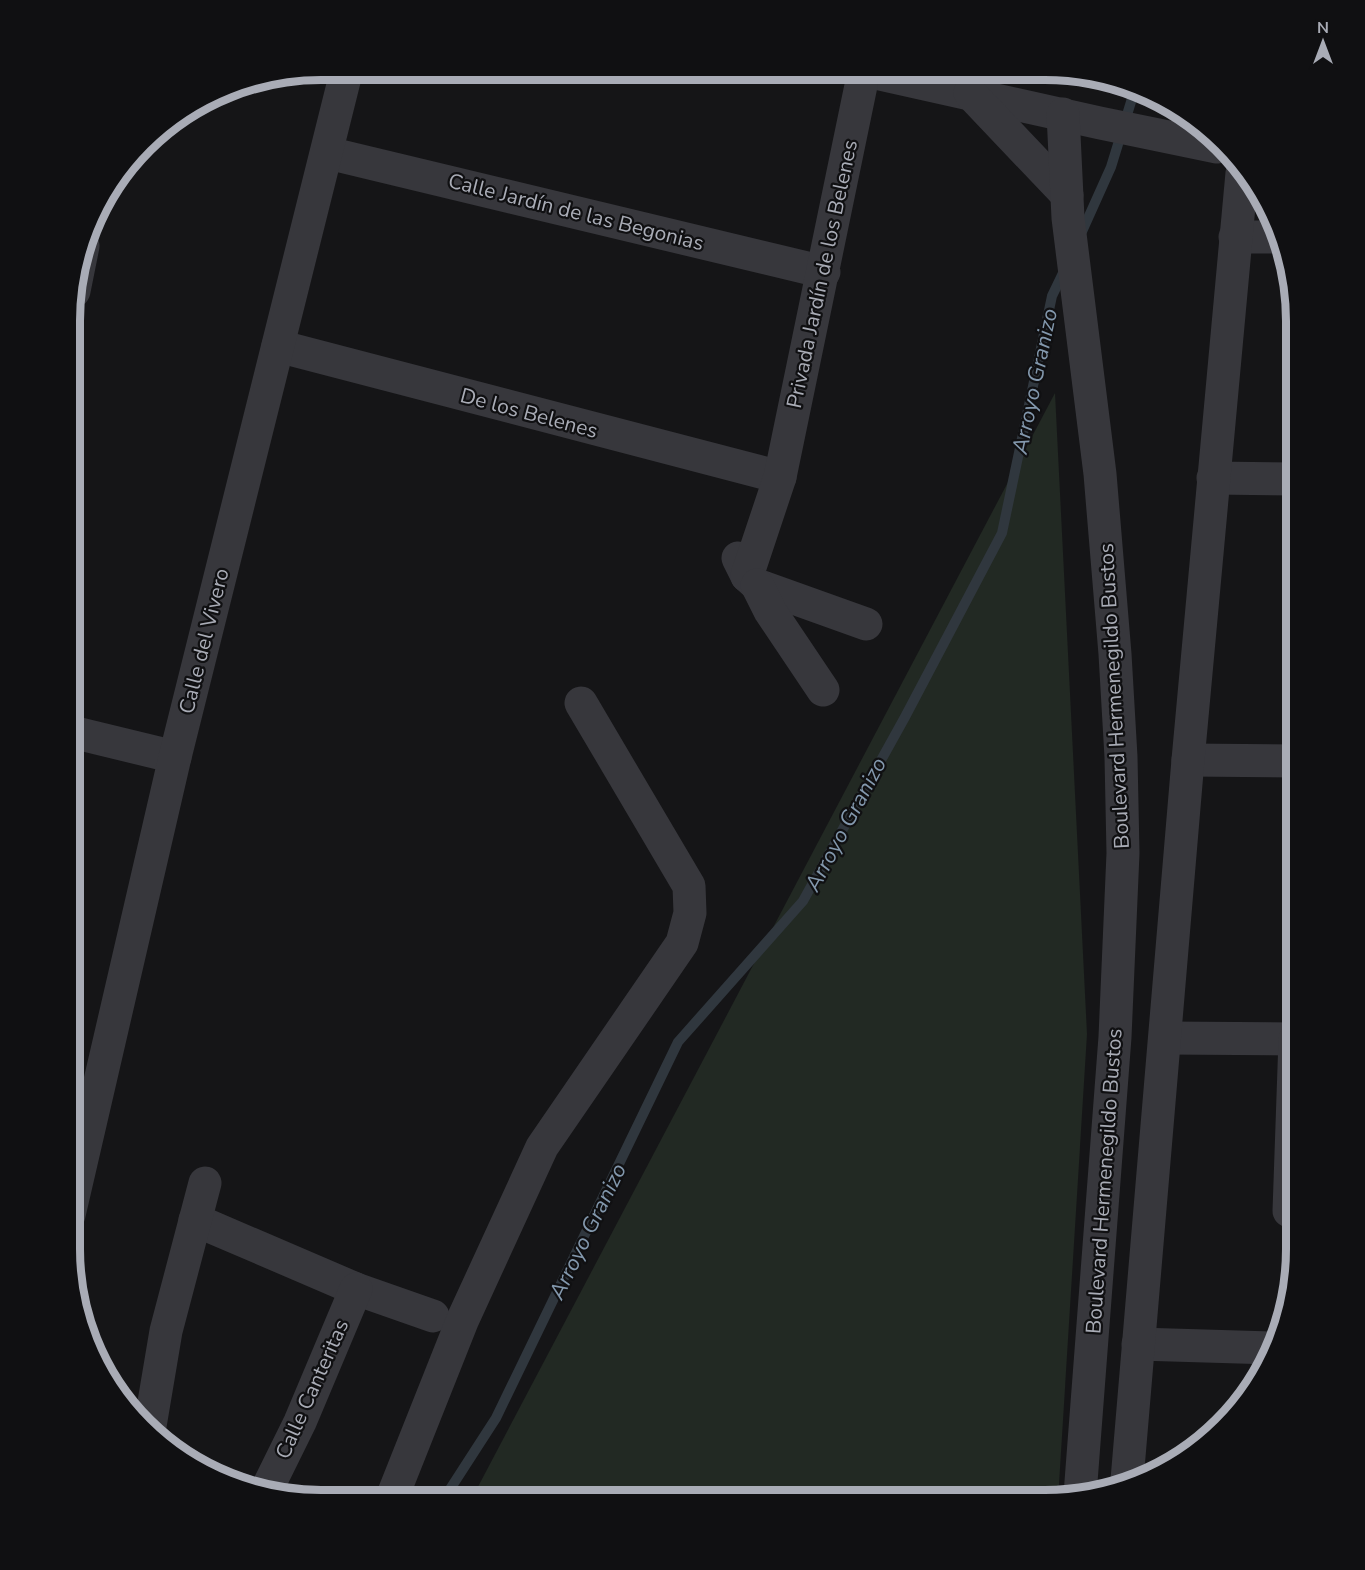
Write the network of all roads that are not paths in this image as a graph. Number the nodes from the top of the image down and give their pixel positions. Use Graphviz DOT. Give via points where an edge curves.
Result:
graph roads {
  1 [pos="344,80"];
  2 [pos="863,80"];
  3 [pos="908,80"];
  4 [pos="970,93"];
  5 [pos="1063,114"];
  6 [pos="1210,146"];
  7 [pos="327,153"];
  8 [pos="1241,181"];
  9 [pos="1067,207"];
  10 [pos="1235,237"];
  11 [pos="1271,237"];
  12 [pos="824,272"];
  13 [pos="278,346"];
  14 [pos="771,476"];
  15 [pos="1213,478"];
  16 [pos="1286,479"];
  17 [pos="752,581"];
  18 [pos="866,624"];
  19 [pos="823,690"];
  20 [pos="581,703"];
  21 [pos="80,734"];
  22 [pos="175,757"];
  23 [pos="1188,760"];
  24 [pos="1286,761"];
  25 [pos="1166,1038"];
  26 [pos="1286,1039"];
  27 [pos="80,1167"];
  28 [pos="205,1183"];
  29 [pos="195,1220"];
  30 [pos="356,1289"];
  31 [pos="433,1316"];
  32 [pos="1138,1344"];
  33 [pos="1265,1348"];
  34 [pos="151,1421"];
  35 [pos="1127,1476"];
  36 [pos="269,1485"];
  37 [pos="1081,1487"];
  38 [pos="395,1490"];
  1 -- 7 [label="street, Calle del Vivero"];
  2 -- 12 [label="street, Privada Jardín de los Belenes"];
  3 -- 4 [label="street"];
  4 -- 5 [label="street"];
  4 -- 9 [label="street"];
  5 -- 6 [label="street"];
  5 -- 9 [label="street, Boulevard Hermenegildo Bustos"];
  7 -- 12 [label="street, Calle Jardín de las Begonias"];
  7 -- 13 [label="street, Calle del Vivero"];
  8 -- 10 [label="street"];
  9 -- 37 [label="street, Boulevard Hermenegildo Bustos" via="1100,474 1115,654 1123,853 1115,1037"];
  10 -- 11 [label="street"];
  10 -- 15 [label="street"];
  12 -- 14 [label="street, Privada Jardín de los Belenes"];
  13 -- 14 [label="street, De los Belenes"];
  13 -- 22 [label="street, Calle del Vivero"];
  14 -- 17 [label="street, Privada Jardín de los Belenes"];
  15 -- 16 [label="street"];
  15 -- 23 [label="street"];
  17 -- 18 [label="street"];
  17 -- 19 [label="street"];
  20 -- 38 [label="street" via="688,886 690,913 682,943 542,1147 463,1319"];
  21 -- 22 [label="street"];
  22 -- 27 [label="street, Calle del Vivero"];
  23 -- 24 [label="street"];
  23 -- 25 [label="street"];
  25 -- 26 [label="street"];
  25 -- 32 [label="street"];
  28 -- 29 [label="street"];
  29 -- 30 [label="street"];
  29 -- 34 [label="street" via="166,1330"];
  30 -- 31 [label="street"];
  30 -- 36 [label="street, Calle Canteritas"];
  32 -- 33 [label="street"];
  32 -- 35 [label="street"];
}
